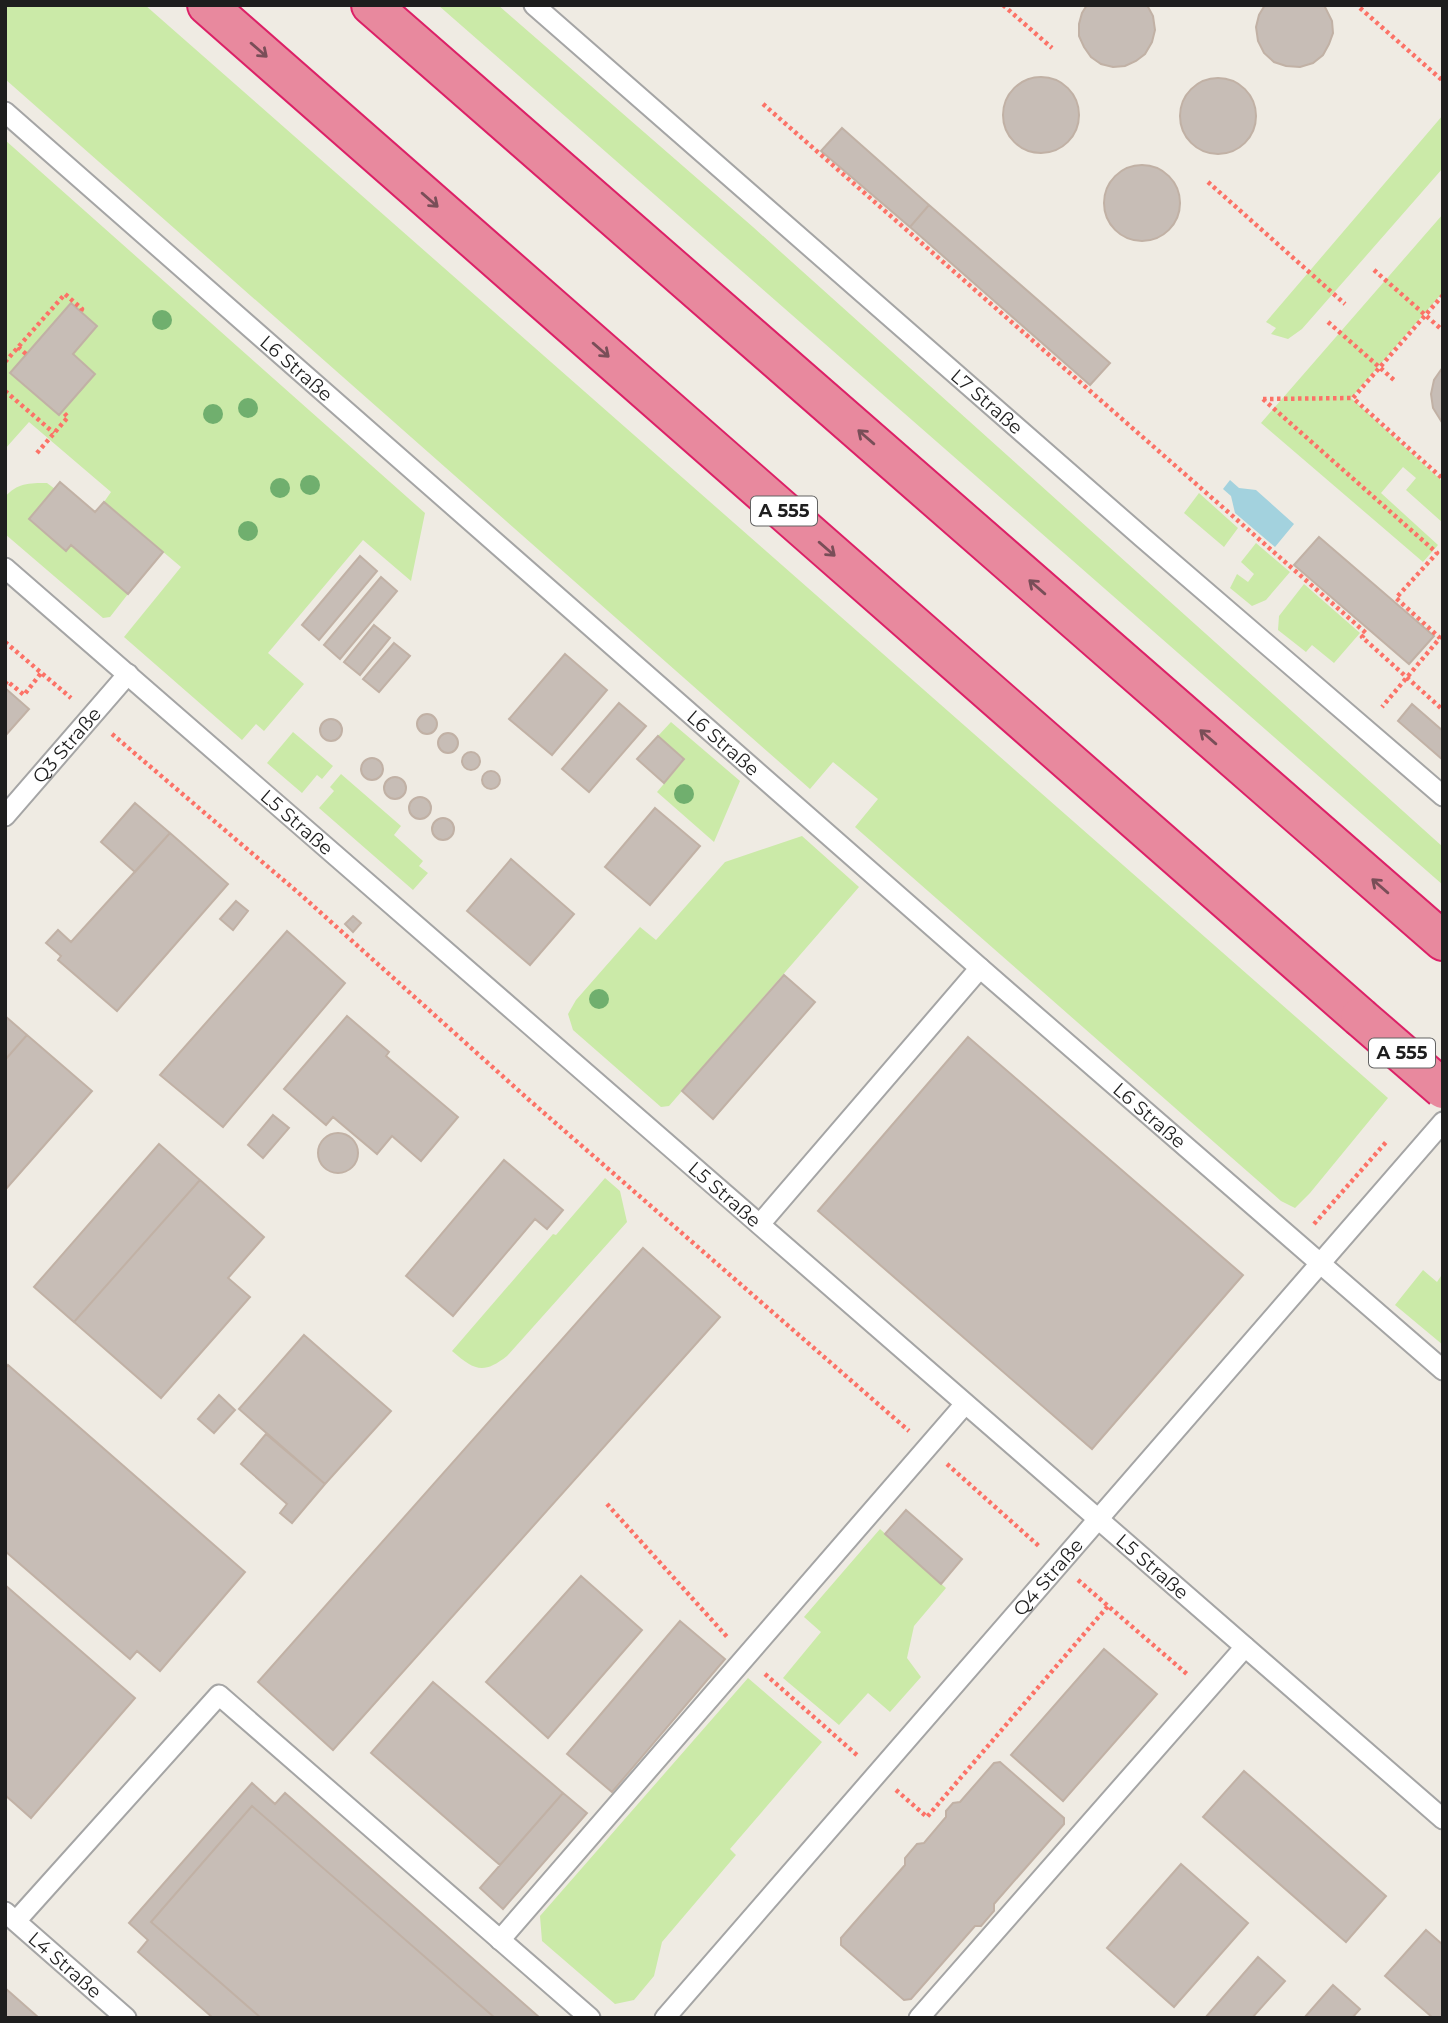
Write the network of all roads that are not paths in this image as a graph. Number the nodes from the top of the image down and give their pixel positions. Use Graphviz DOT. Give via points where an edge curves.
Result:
graph roads {
  1 [pos="207,5"];
  2 [pos="370,5"];
  3 [pos="534,5"];
  4 [pos="5,112"];
  5 [pos="5,568"];
  6 [pos="128,674"];
  7 [pos="1443,796"];
  8 [pos="5,816"];
  9 [pos="1437,936"];
  10 [pos="980,968"];
  11 [pos="1443,1089"];
  12 [pos="1437,1129"];
  13 [pos="760,1223"];
  14 [pos="1321,1263"];
  15 [pos="1443,1370"];
  16 [pos="965,1404"];
  17 [pos="1098,1519"];
  18 [pos="1245,1647"];
  19 [pos="1443,1819"];
  20 [pos="11,1917"];
  21 [pos="500,1940"];
  22 [pos="126,2018"];
  23 [pos="590,2018"];
  24 [pos="664,2018"];
  25 [pos="919,2018"];
  1 -- 11 [label="highway, A 555, one-way, bridge"];
  9 -- 2 [label="highway, one-way"];
  3 -- 7 [label="lane, L7 Straße"];
  4 -- 10 [label="lane, L6 Straße"];
  5 -- 6 [label="lane, L5 Straße"];
  6 -- 8 [label="lane, Q3 Straße"];
  6 -- 13 [label="lane, L5 Straße"];
  10 -- 13 [label="lane"];
  10 -- 14 [label="lane, L6 Straße"];
  12 -- 14 [label="lane, Q4 Straße"];
  13 -- 16 [label="lane, L5 Straße"];
  14 -- 15 [label="lane, L6 Straße"];
  14 -- 17 [label="lane, Q4 Straße"];
  16 -- 17 [label="lane, L5 Straße"];
  16 -- 21 [label="lane"];
  17 -- 18 [label="lane, L5 Straße"];
  17 -- 24 [label="lane, Q4 Straße"];
  18 -- 19 [label="lane, L5 Straße"];
  18 -- 25 [label="lane"];
  20 -- 21 [label="lane" via="219,1695"];
  20 -- 22 [label="lane, L4 Straße"];
  21 -- 23 [label="lane"];
}
